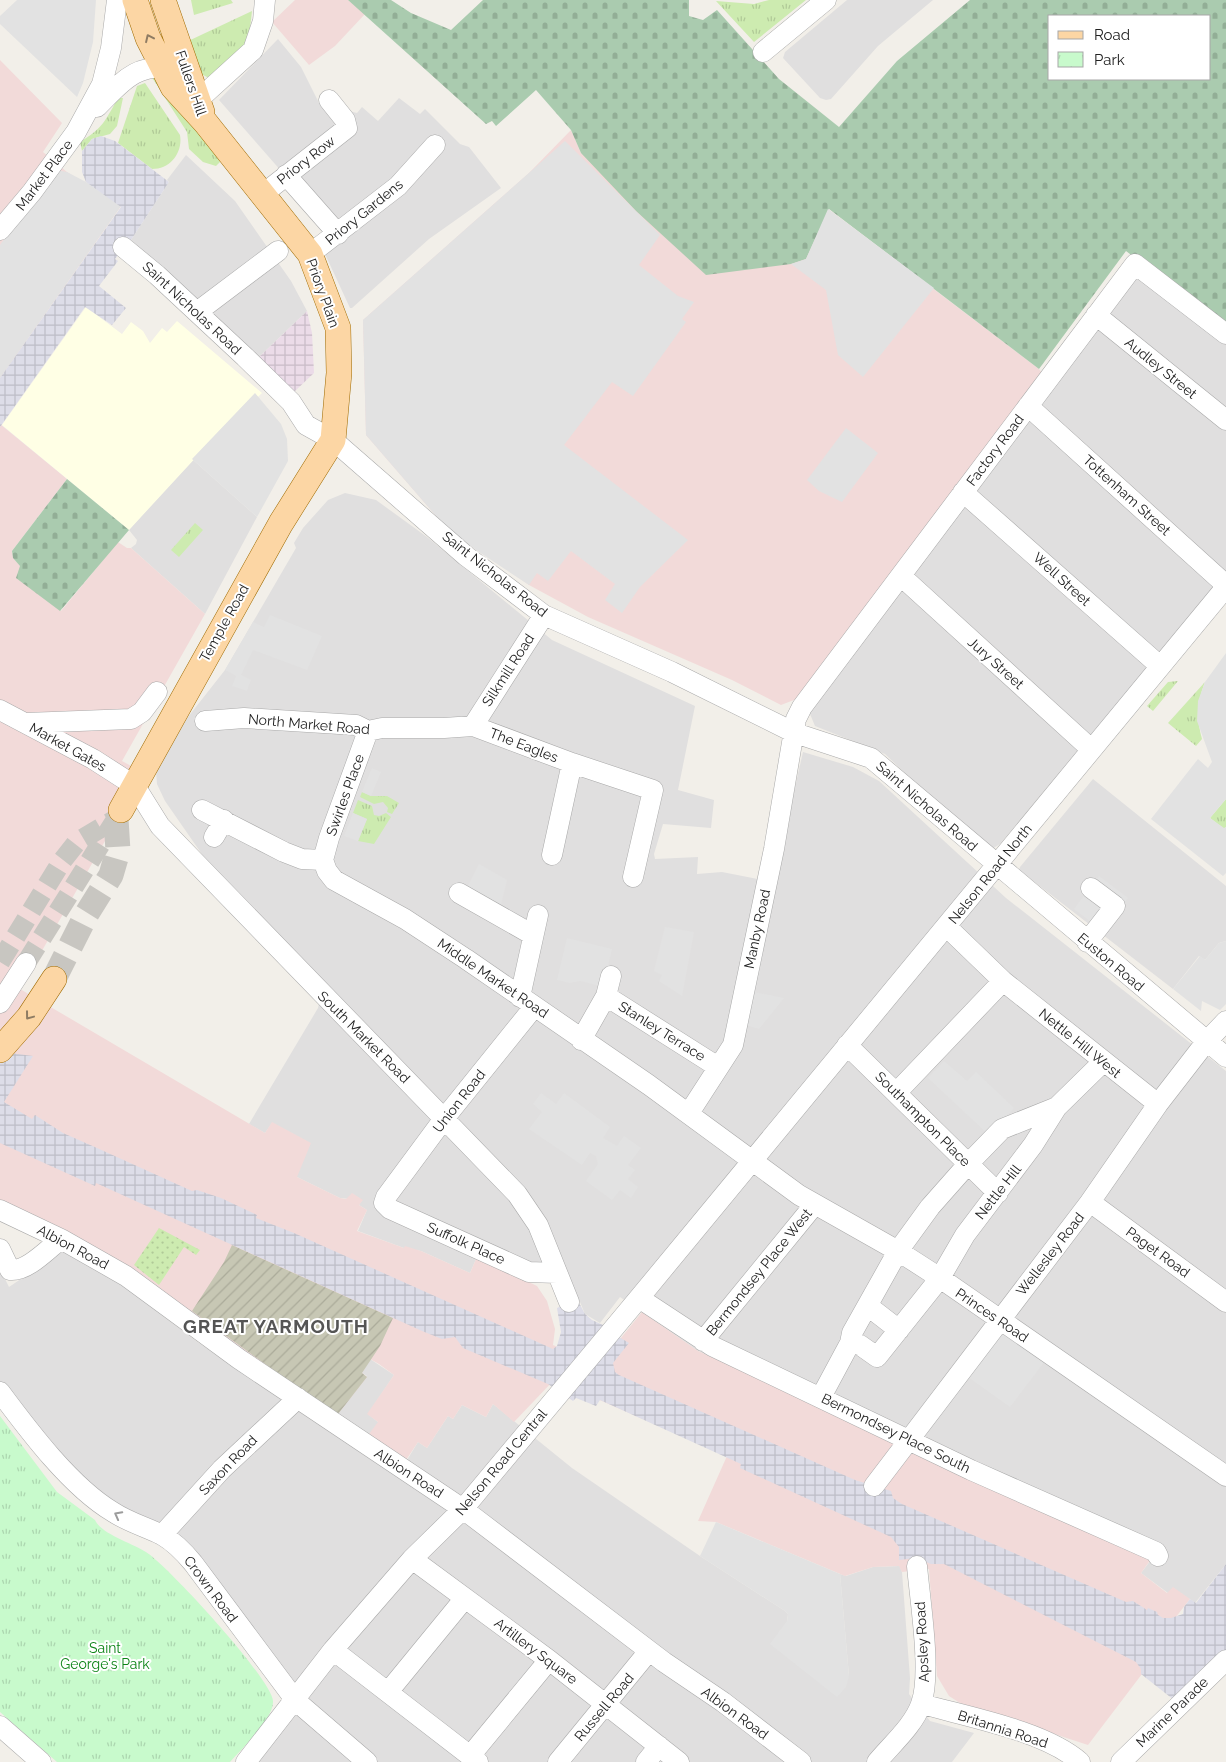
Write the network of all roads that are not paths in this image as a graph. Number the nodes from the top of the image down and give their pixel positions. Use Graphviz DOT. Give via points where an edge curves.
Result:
graph roads {
  1 [pos="117,0"];
  2 [pos="135,0"];
  3 [pos="163,0"];
  4 [pos="264,0"];
  5 [pos="826,0"];
  6 [pos="763,52"];
  7 [pos="164,67"];
  8 [pos="188,74"];
  9 [pos="329,100"];
  10 [pos="202,111"];
  11 [pos="85,119"];
  12 [pos="435,145"];
  13 [pos="286,175"];
  14 [pos="263,194"];
  15 [pos="0,230"];
  16 [pos="338,234"];
  17 [pos="123,247"];
  18 [pos="278,251"];
  19 [pos="310,254"];
  20 [pos="197,312"];
  21 [pos="1096,315"];
  22 [pos="1226,334"];
  23 [pos="1028,406"];
  24 [pos="1226,420"];
  25 [pos="333,440"];
  26 [pos="963,492"];
  27 [pos="901,576"];
  28 [pos="1226,586"];
  29 [pos="544,615"];
  30 [pos="1160,666"];
  31 [pos="157,692"];
  32 [pos="0,710"];
  33 [pos="205,721"];
  34 [pos="26,723"];
  35 [pos="473,726"];
  36 [pos="368,731"];
  37 [pos="795,733"];
  38 [pos="1091,749"];
  39 [pos="572,763"];
  40 [pos="135,786"];
  41 [pos="121,810"];
  42 [pos="202,810"];
  43 [pos="552,855"];
  44 [pos="323,860"];
  45 [pos="996,866"];
  46 [pos="633,877"];
  47 [pos="1091,888"];
  48 [pos="459,893"];
  49 [pos="538,915"];
  50 [pos="947,927"];
  51 [pos="533,935"];
  52 [pos="1087,942"];
  53 [pos="26,963"];
  54 [pos="611,976"];
  55 [pos="54,979"];
  56 [pos="1003,981"];
  57 [pos="606,996"];
  58 [pos="527,1002"];
  59 [pos="0,1003"];
  60 [pos="1226,1021"];
  61 [pos="581,1040"];
  62 [pos="1206,1042"];
  63 [pos="847,1045"];
  64 [pos="0,1050"];
  65 [pos="1226,1057"];
  66 [pos="1104,1062"];
  67 [pos="718,1066"];
  68 [pos="897,1092"];
  69 [pos="1158,1104"];
  70 [pos="1057,1108"];
  71 [pos="689,1113"];
  72 [pos="443,1120"];
  73 [pos="754,1160"];
  74 [pos="968,1164"];
  75 [pos="998,1193"];
  76 [pos="386,1197"];
  77 [pos="1090,1202"];
  78 [pos="815,1204"];
  79 [pos="1,1214"];
  80 [pos="61,1239"];
  81 [pos="0,1249"];
  82 [pos="898,1251"];
  83 [pos="557,1273"];
  84 [pos="940,1278"];
  85 [pos="639,1298"];
  86 [pos="569,1302"];
  87 [pos="1226,1302"];
  88 [pos="868,1306"];
  89 [pos="1000,1320"];
  90 [pos="899,1330"];
  91 [pos="702,1341"];
  92 [pos="850,1343"];
  93 [pos="0,1392"];
  94 [pos="821,1397"];
  95 [pos="298,1398"];
  96 [pos="909,1440"];
  97 [pos="1226,1476"];
  98 [pos="874,1486"];
  99 [pos="463,1508"];
  100 [pos="162,1535"];
  101 [pos="1158,1556"];
  102 [pos="412,1559"];
  103 [pos="917,1566"];
  104 [pos="465,1598"];
  105 [pos="333,1650"];
  106 [pos="649,1651"];
  107 [pos="1225,1658"];
  108 [pos="549,1660"];
  109 [pos="388,1692"];
  110 [pos="296,1701"];
  111 [pos="607,1704"];
  112 [pos="922,1704"];
  113 [pos="0,1726"];
  114 [pos="659,1746"];
  115 [pos="474,1759"];
  116 [pos="40,1762"];
  117 [pos="246,1762"];
  118 [pos="367,1762"];
  119 [pos="558,1762"];
  120 [pos="646,1762"];
  121 [pos="679,1762"];
  122 [pos="801,1762"];
  123 [pos="877,1762"];
  124 [pos="1080,1762"];
  125 [pos="1121,1762"];
  1 -- 11 [label="street, Market Place" via="111,48 102,84"];
  7 -- 2 [label="main road, Fullers Hill, one-way" via="148,38"];
  3 -- 8 [label="main road, Fullers Hill"];
  4 -- 10 [label="street" via="262,21 253,50"];
  5 -- 6 [label="street"];
  7 -- 8 [label="street, Market Place" via="174,67"];
  7 -- 10 [label="main road, Fullers Hill" via="173,87"];
  7 -- 11 [label="street, Market Place" via="143,68 130,74"];
  8 -- 10 [label="main road, Fullers Hill"];
  9 -- 13 [label="street, Priory Row" via="345,120 347,128"];
  10 -- 14 [label="main road, Priory Plain"];
  11 -- 15 [label="street, Market Place"];
  12 -- 16 [label="street, Priory Gardens" via="398,186"];
  13 -- 14 [label="street, Priory Row"];
  13 -- 16 [label="street"];
  14 -- 19 [label="main road, Priory Plain"];
  16 -- 19 [label="street, Priory Gardens"];
  17 -- 20 [label="street, Saint Nicholas Road"];
  18 -- 20 [label="street"];
  19 -- 25 [label="main road, Priory Plain" via="338,328 339,374"];
  20 -- 25 [label="street, Saint Nicholas Road" via="291,402 306,425"];
  21 -- 22 [label="street, Factory Road" via="1135,264"];
  21 -- 23 [label="street, Factory Road"];
  21 -- 24 [label="street, Audley Street"];
  23 -- 26 [label="street, Factory Road"];
  23 -- 28 [label="street, Tottenham Street"];
  25 -- 29 [label="street, Saint Nicholas Road" via="466,556"];
  25 -- 40 [label="main road, Temple Road" via="222,626"];
  26 -- 27 [label="street, Factory Road"];
  26 -- 30 [label="street, Well Street"];
  27 -- 37 [label="street, Factory Road" via="802,707 796,719"];
  27 -- 38 [label="street, Jury Street"];
  28 -- 30 [label="street, Nelson Road North"];
  29 -- 35 [label="street, Silkmill Road"];
  29 -- 37 [label="street, Saint Nicholas Road" via="672,672"];
  30 -- 38 [label="street, Nelson Road North"];
  31 -- 34 [label="street" via="142,712 131,719"];
  32 -- 34 [label="street, Market Gates"];
  33 -- 36 [label="street, North Market Road" via="244,718 347,724"];
  34 -- 40 [label="street, Market Gates"];
  35 -- 36 [label="street, North Market Road"];
  35 -- 39 [label="street, The Eagles"];
  36 -- 44 [label="street, Swirles Place"];
  37 -- 45 [label="street, Saint Nicholas Road" via="871,758"];
  37 -- 67 [label="street, Manby Road" via="733,1045"];
  38 -- 45 [label="street, Nelson Road North"];
  39 -- 43 [label="street, The Eagles"];
  39 -- 46 [label="street" via="653,790"];
  40 -- 41 [label="main road, Temple Road"];
  40 -- 72 [label="street, South Market Road" via="160,826"];
  42 -- 44 [label="street" via="219,829 302,858"];
  44 -- 58 [label="street, Middle Market Road" via="334,880 405,919"];
  45 -- 50 [label="street, Nelson Road North"];
  45 -- 52 [label="street, Euston Road"];
  47 -- 52 [label="street" via="1115,906"];
  48 -- 51 [label="street"];
  49 -- 51 [label="street"];
  50 -- 56 [label="street, Nettle Hill West"];
  50 -- 63 [label="street, Nelson Road North"];
  51 -- 58 [label="street"];
  52 -- 62 [label="street, Euston Road"];
  53 -- 59 [label="street"];
  54 -- 57 [label="street, Stanley Terrace"];
  55 -- 64 [label="main road, one-way" via="29,1018"];
  56 -- 66 [label="street, Nettle Hill West"];
  56 -- 68 [label="street"];
  57 -- 61 [label="street, Stanley Terrace"];
  57 -- 67 [label="street, Stanley Terrace"];
  58 -- 61 [label="street, Middle Market Road"];
  58 -- 72 [label="street, Union Road"];
  60 -- 62 [label="street, Wellesley Road"];
  61 -- 71 [label="street, Middle Market Road"];
  62 -- 65 [label="street, Euston Road"];
  62 -- 69 [label="street, Wellesley Road"];
  63 -- 68 [label="street, Southampton Place"];
  63 -- 73 [label="street, Nelson Road North"];
  66 -- 69 [label="street, Nettle Hill West"];
  66 -- 70 [label="street"];
  67 -- 71 [label="street, Manby Road"];
  68 -- 74 [label="street, Southampton Place"];
  69 -- 77 [label="street, Wellesley Road"];
  70 -- 74 [label="street" via="1002,1129"];
  70 -- 75 [label="street, Nettle Hill"];
  71 -- 73 [label="street, Middle Market Road"];
  72 -- 76 [label="street, Union Road"];
  72 -- 83 [label="street, South Market Road" via="517,1194 538,1225"];
  73 -- 78 [label="street, Princes Road"];
  73 -- 85 [label="street, Nelson Road Central"];
  74 -- 75 [label="street, Southampton Place"];
  74 -- 82 [label="street" via="930,1207"];
  75 -- 84 [label="street, Nettle Hill" via="965,1235"];
  76 -- 83 [label="street, Suffolk Place" via="384,1203 390,1210 529,1272"];
  77 -- 87 [label="street, Paget Road"];
  77 -- 89 [label="street, Wellesley Road"];
  78 -- 82 [label="street, Princes Road"];
  78 -- 91 [label="street, Bermondsey Place West"];
  79 -- 80 [label="street, Albion Road"];
  80 -- 81 [label="street" via="15,1270 10,1270"];
  80 -- 95 [label="street, Albion Road" via="126,1276"];
  82 -- 84 [label="street, Princes Road"];
  82 -- 88 [label="street"];
  83 -- 86 [label="street, South Market Road"];
  84 -- 89 [label="street, Princes Road"];
  84 -- 90 [label="street, Nettle Hill"];
  85 -- 91 [label="street, Bermondsey Place South"];
  85 -- 99 [label="street, Nelson Road Central"];
  88 -- 90 [label="street"];
  88 -- 92 [label="street" via="852,1333"];
  89 -- 96 [label="street, Wellesley Road"];
  89 -- 97 [label="street, Princes Road"];
  90 -- 92 [label="street, Nettle Hill" via="877,1357 860,1345"];
  91 -- 94 [label="street, Bermondsey Place South"];
  92 -- 94 [label="street"];
  100 -- 93 [label="street, Crown Road, one-way" via="112,1512 97,1500 48,1454"];
  94 -- 96 [label="street, Bermondsey Place South"];
  95 -- 99 [label="street, Albion Road"];
  95 -- 100 [label="street, Saxon Road" via="222,1469"];
  96 -- 98 [label="street, Wellesley Road"];
  96 -- 101 [label="street, Bermondsey Place South" via="1156,1552"];
  99 -- 102 [label="street, Nelson Road Central"];
  99 -- 106 [label="street, Albion Road"];
  100 -- 110 [label="street, Crown Road" via="193,1562"];
  102 -- 104 [label="street, Artillery Square"];
  102 -- 105 [label="street, Nelson Road Central"];
  103 -- 112 [label="street, Apsley Road" via="925,1658"];
  104 -- 108 [label="street, Artillery Square"];
  104 -- 109 [label="street"];
  105 -- 109 [label="street"];
  105 -- 110 [label="street, Nelson Road Central"];
  106 -- 111 [label="street, Russell Road"];
  106 -- 122 [label="street, Albion Road"];
  107 -- 125 [label="street, Marine Parade"];
  108 -- 111 [label="street, Artillery Square"];
  108 -- 115 [label="street"];
  109 -- 115 [label="street"];
  110 -- 117 [label="street, Nelson Road Central"];
  110 -- 118 [label="street, Crown Road"];
  111 -- 114 [label="street, Artillery Square"];
  111 -- 119 [label="street, Russell Road"];
  112 -- 123 [label="street, Apsley Road"];
  112 -- 124 [label="street, Britannia Road" via="1059,1746"];
  113 -- 116 [label="street"];
  114 -- 120 [label="street"];
  114 -- 121 [label="street, Artillery Square"];
}
